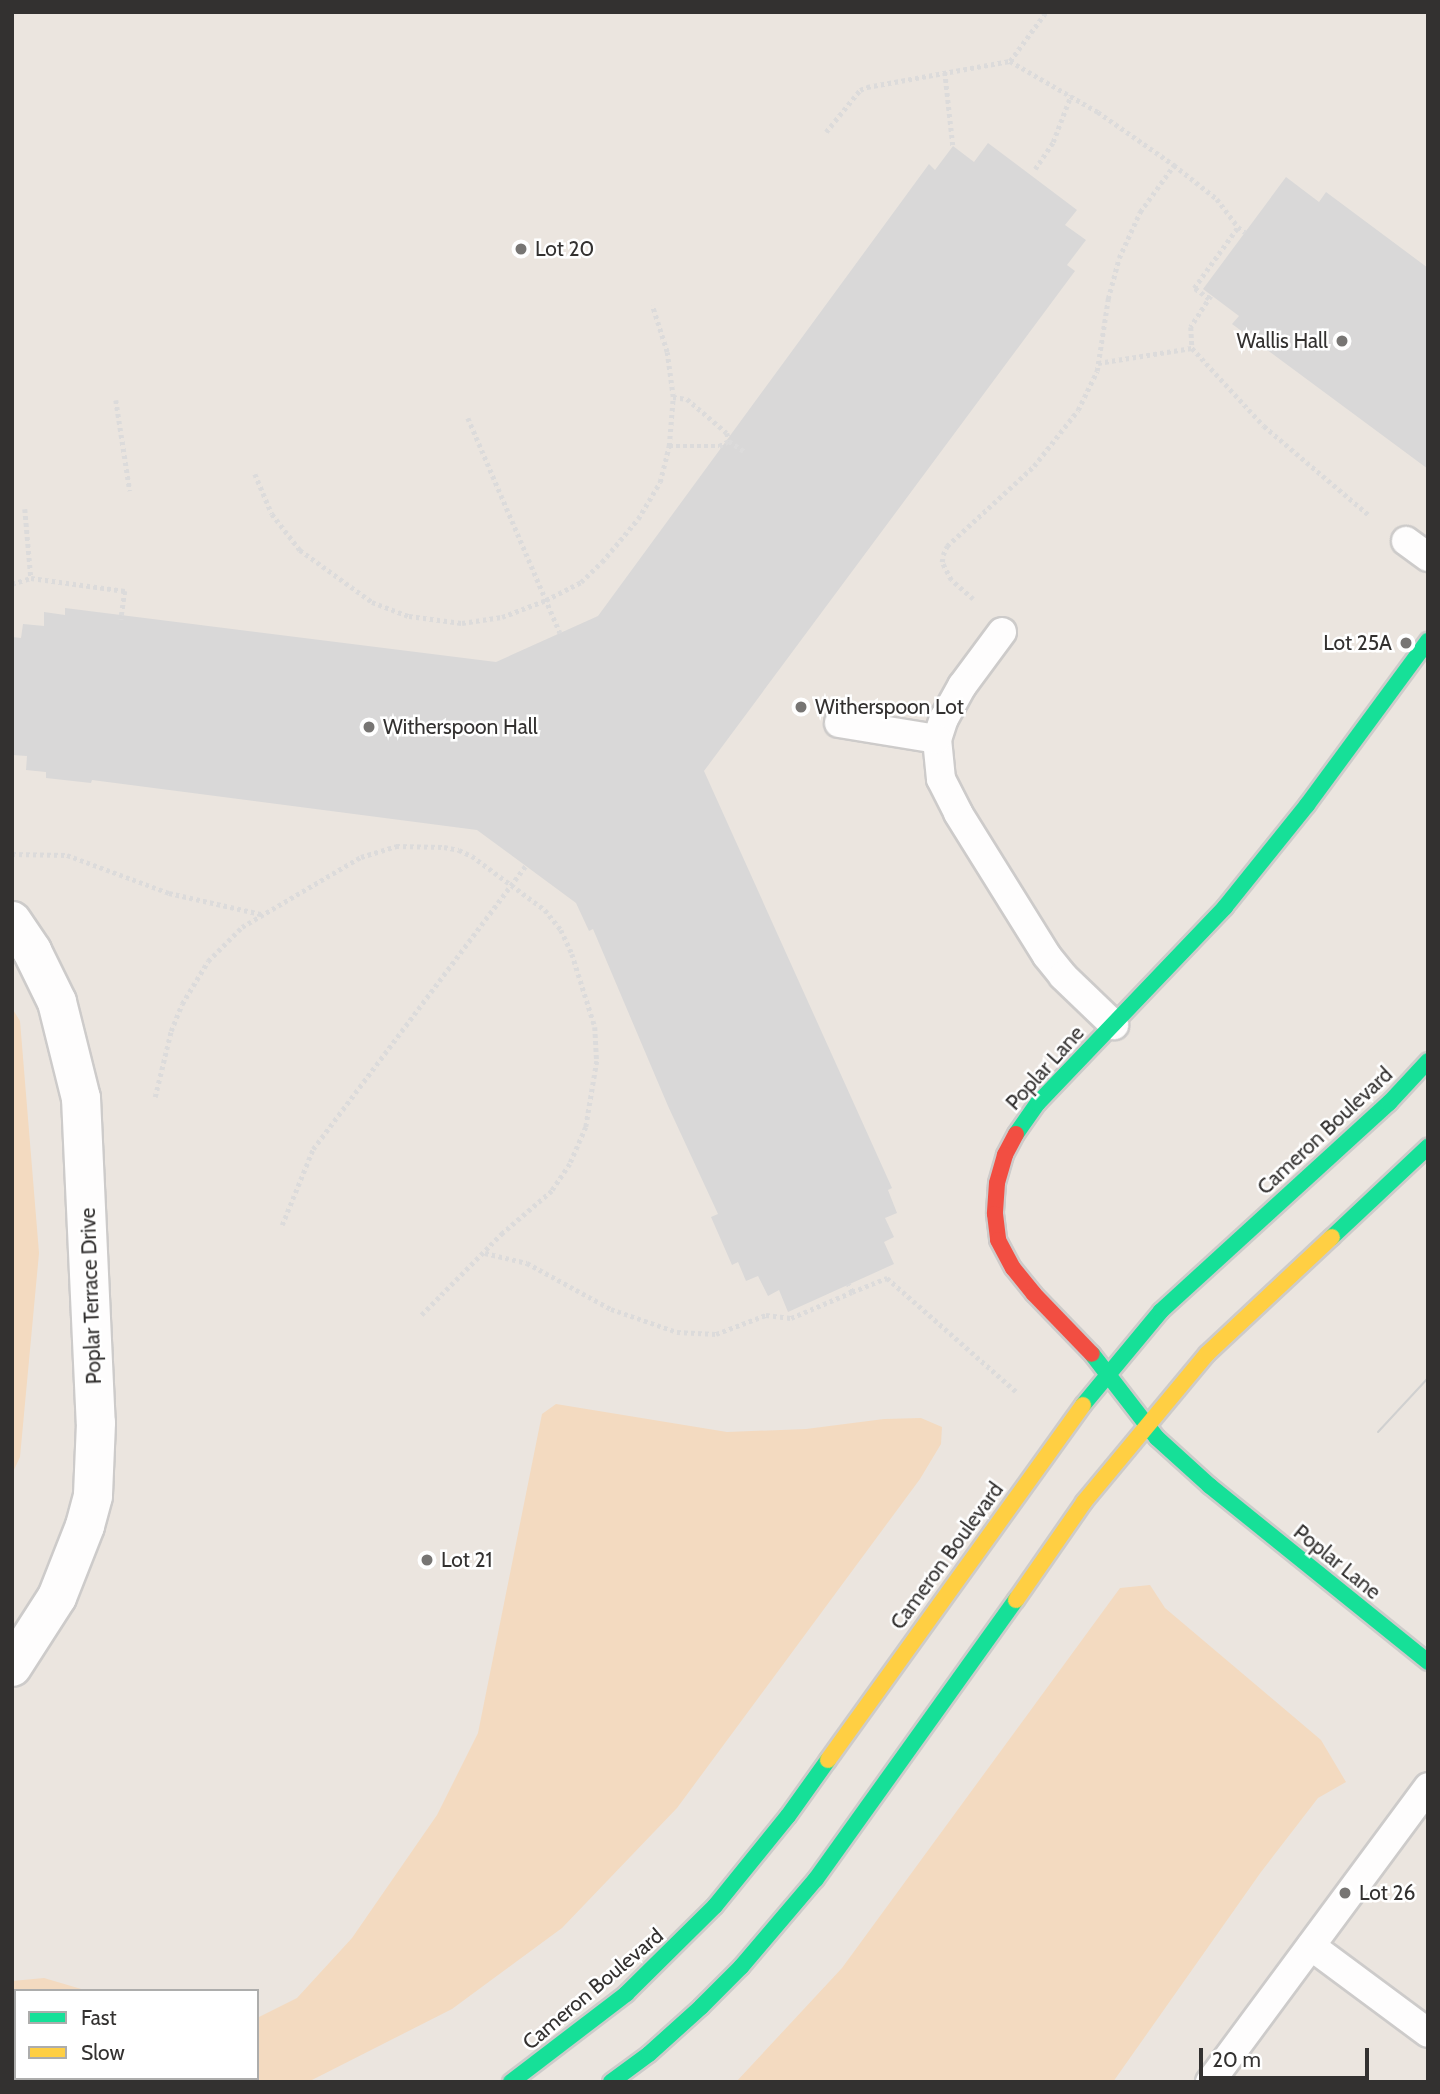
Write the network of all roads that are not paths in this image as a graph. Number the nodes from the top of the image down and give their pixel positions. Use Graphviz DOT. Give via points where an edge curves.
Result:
graph roads {
  1 [pos="1002,632"];
  2 [pos="1428,641"];
  3 [pos="839,723"];
  4 [pos="937,740"];
  5 [pos="12,921"];
  6 [pos="1114,1025"];
  7 [pos="1428,1061"];
  8 [pos="1428,1147"];
  9 [pos="1108,1373"];
  10 [pos="1146,1424"];
  11 [pos="1428,1662"];
  12 [pos="12,1667"];
  13 [pos="1428,1787"];
  14 [pos="1311,1946"];
  15 [pos="1428,2033"];
  16 [pos="511,2082"];
  17 [pos="611,2082"];
  18 [pos="1210,2082"];
  1 -- 4 [label="lane" via="962,686"];
  2 -- 6 [label="street, Poplar Lane" via="1225,907"];
  3 -- 4 [label="lane"];
  4 -- 6 [label="lane" via="941,779 958,813 1047,956"];
  5 -- 12 [label="street, Poplar Terrace Drive" via="57,1002 81,1098 96,1423 93,1496 85,1526 57,1597"];
  6 -- 9 [label="street, Poplar Lane" via="1019,1128 997,1184 995,1214 998,1240 1013,1268"];
  7 -- 9 [label="street, Cameron Boulevard" via="1389,1103 1161,1311"];
  8 -- 10 [label="street" via="1207,1354"];
  9 -- 10 [label="street, Poplar Lane"];
  9 -- 16 [label="street, Cameron Boulevard" via="759,1854 715,1906 626,1994"];
  10 -- 11 [label="street, Poplar Lane" via="1187,1466"];
  10 -- 17 [label="street" via="1084,1502 816,1879 701,2007"];
  13 -- 14 [label="lane"];
  14 -- 15 [label="lane"];
  14 -- 18 [label="lane"];
}
